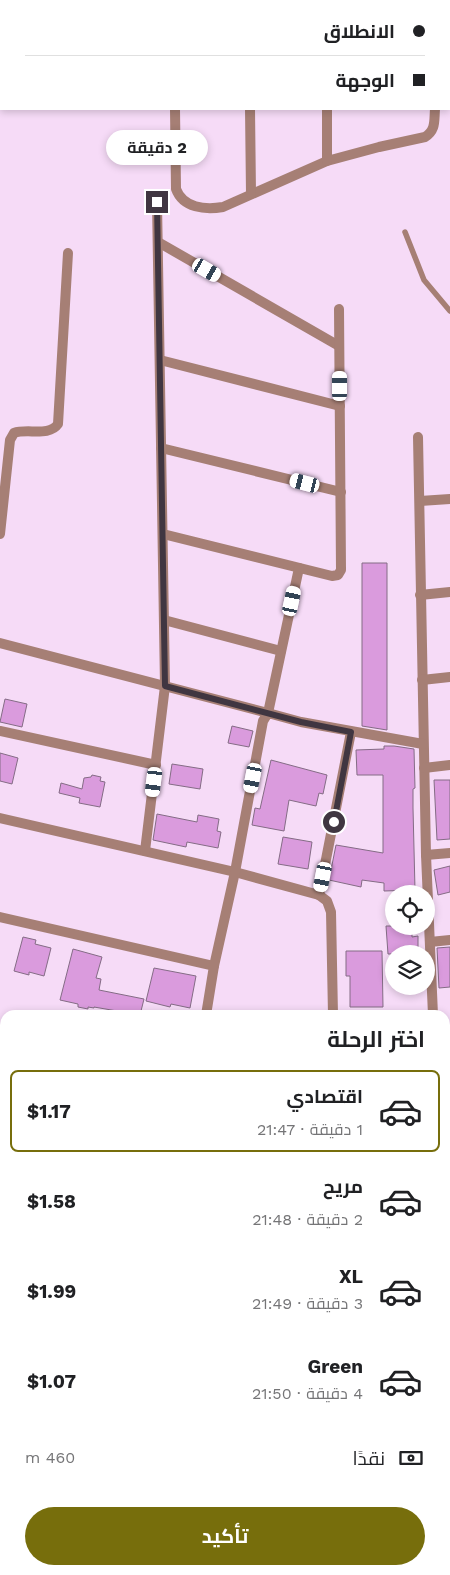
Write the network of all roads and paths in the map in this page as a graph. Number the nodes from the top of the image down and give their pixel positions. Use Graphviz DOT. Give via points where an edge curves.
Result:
graph roads {
  1 [pos="175,110"];
  2 [pos="250,110"];
  3 [pos="327,110"];
  4 [pos="435,110"];
  5 [pos="327,161"];
  6 [pos="251,194"];
  7 [pos="157,202"];
  8 [pos="405,232"];
  9 [pos="158,242"];
  10 [pos="68,252"];
  11 [pos="339,309"];
  12 [pos="450,311"];
  13 [pos="340,346"];
  14 [pos="160,360"];
  15 [pos="340,406"];
  16 [pos="418,437"];
  17 [pos="161,448"];
  18 [pos="341,492"];
  19 [pos="450,499"];
  20 [pos="420,501"];
  21 [pos="0,534"];
  22 [pos="163,534"];
  23 [pos="299,568"];
  24 [pos="450,592"];
  25 [pos="420,595"];
  26 [pos="164,620"];
  27 [pos="0,643"];
  28 [pos="281,651"];
  29 [pos="450,677"];
  30 [pos="422,680"];
  31 [pos="165,686"];
  32 [pos="268,713"];
  33 [pos="0,731"];
  34 [pos="351,732"];
  35 [pos="423,744"];
  36 [pos="156,765"];
  37 [pos="450,765"];
  38 [pos="424,768"];
  39 [pos="0,818"];
  40 [pos="145,851"];
  41 [pos="450,853"];
  42 [pos="426,855"];
  43 [pos="235,872"];
  44 [pos="319,895"];
  45 [pos="0,917"];
  46 [pos="450,940"];
  47 [pos="430,942"];
  48 [pos="214,966"];
  49 [pos="207,1010"];
  50 [pos="333,1010"];
  51 [pos="433,1010"];
  1 -- 6 [label="street" via="178,196 209,210"];
  2 -- 6 [label="street"];
  3 -- 5 [label="street"];
  4 -- 5 [label="street" via="434,127 425,137"];
  5 -- 6 [label="street"];
  7 -- 9 [label="street"];
  8 -- 12 [label="lane" via="424,280"];
  9 -- 13 [label="street"];
  9 -- 14 [label="street"];
  10 -- 21 [label="street" via="58,424 48,431 21,430 10,440"];
  11 -- 13 [label="street"];
  13 -- 15 [label="street"];
  14 -- 15 [label="street"];
  14 -- 17 [label="street"];
  15 -- 18 [label="street"];
  16 -- 20 [label="street"];
  17 -- 18 [label="street"];
  17 -- 22 [label="street"];
  18 -- 23 [label="street" via="340,573 332,576"];
  19 -- 20 [label="street"];
  20 -- 25 [label="street"];
  22 -- 23 [label="street"];
  22 -- 26 [label="street"];
  23 -- 28 [label="street"];
  24 -- 25 [label="street"];
  25 -- 30 [label="street"];
  26 -- 28 [label="street"];
  26 -- 31 [label="street"];
  27 -- 31 [label="street"];
  28 -- 32 [label="street"];
  29 -- 30 [label="street"];
  30 -- 35 [label="street"];
  31 -- 32 [label="street"];
  31 -- 36 [label="street"];
  32 -- 34 [label="street"];
  32 -- 43 [label="street" via="263,721"];
  33 -- 36 [label="street"];
  34 -- 35 [label="street"];
  34 -- 44 [label="street"];
  35 -- 38 [label="street"];
  36 -- 40 [label="street"];
  37 -- 38 [label="street"];
  38 -- 42 [label="street"];
  39 -- 40 [label="street"];
  40 -- 43 [label="street"];
  41 -- 42 [label="street"];
  42 -- 47 [label="street"];
  43 -- 44 [label="street"];
  43 -- 48 [label="street"];
  44 -- 50 [label="street" via="327,901 331,912"];
  45 -- 48 [label="street"];
  46 -- 47 [label="street"];
  47 -- 51 [label="street"];
  48 -- 49 [label="street"];
}
